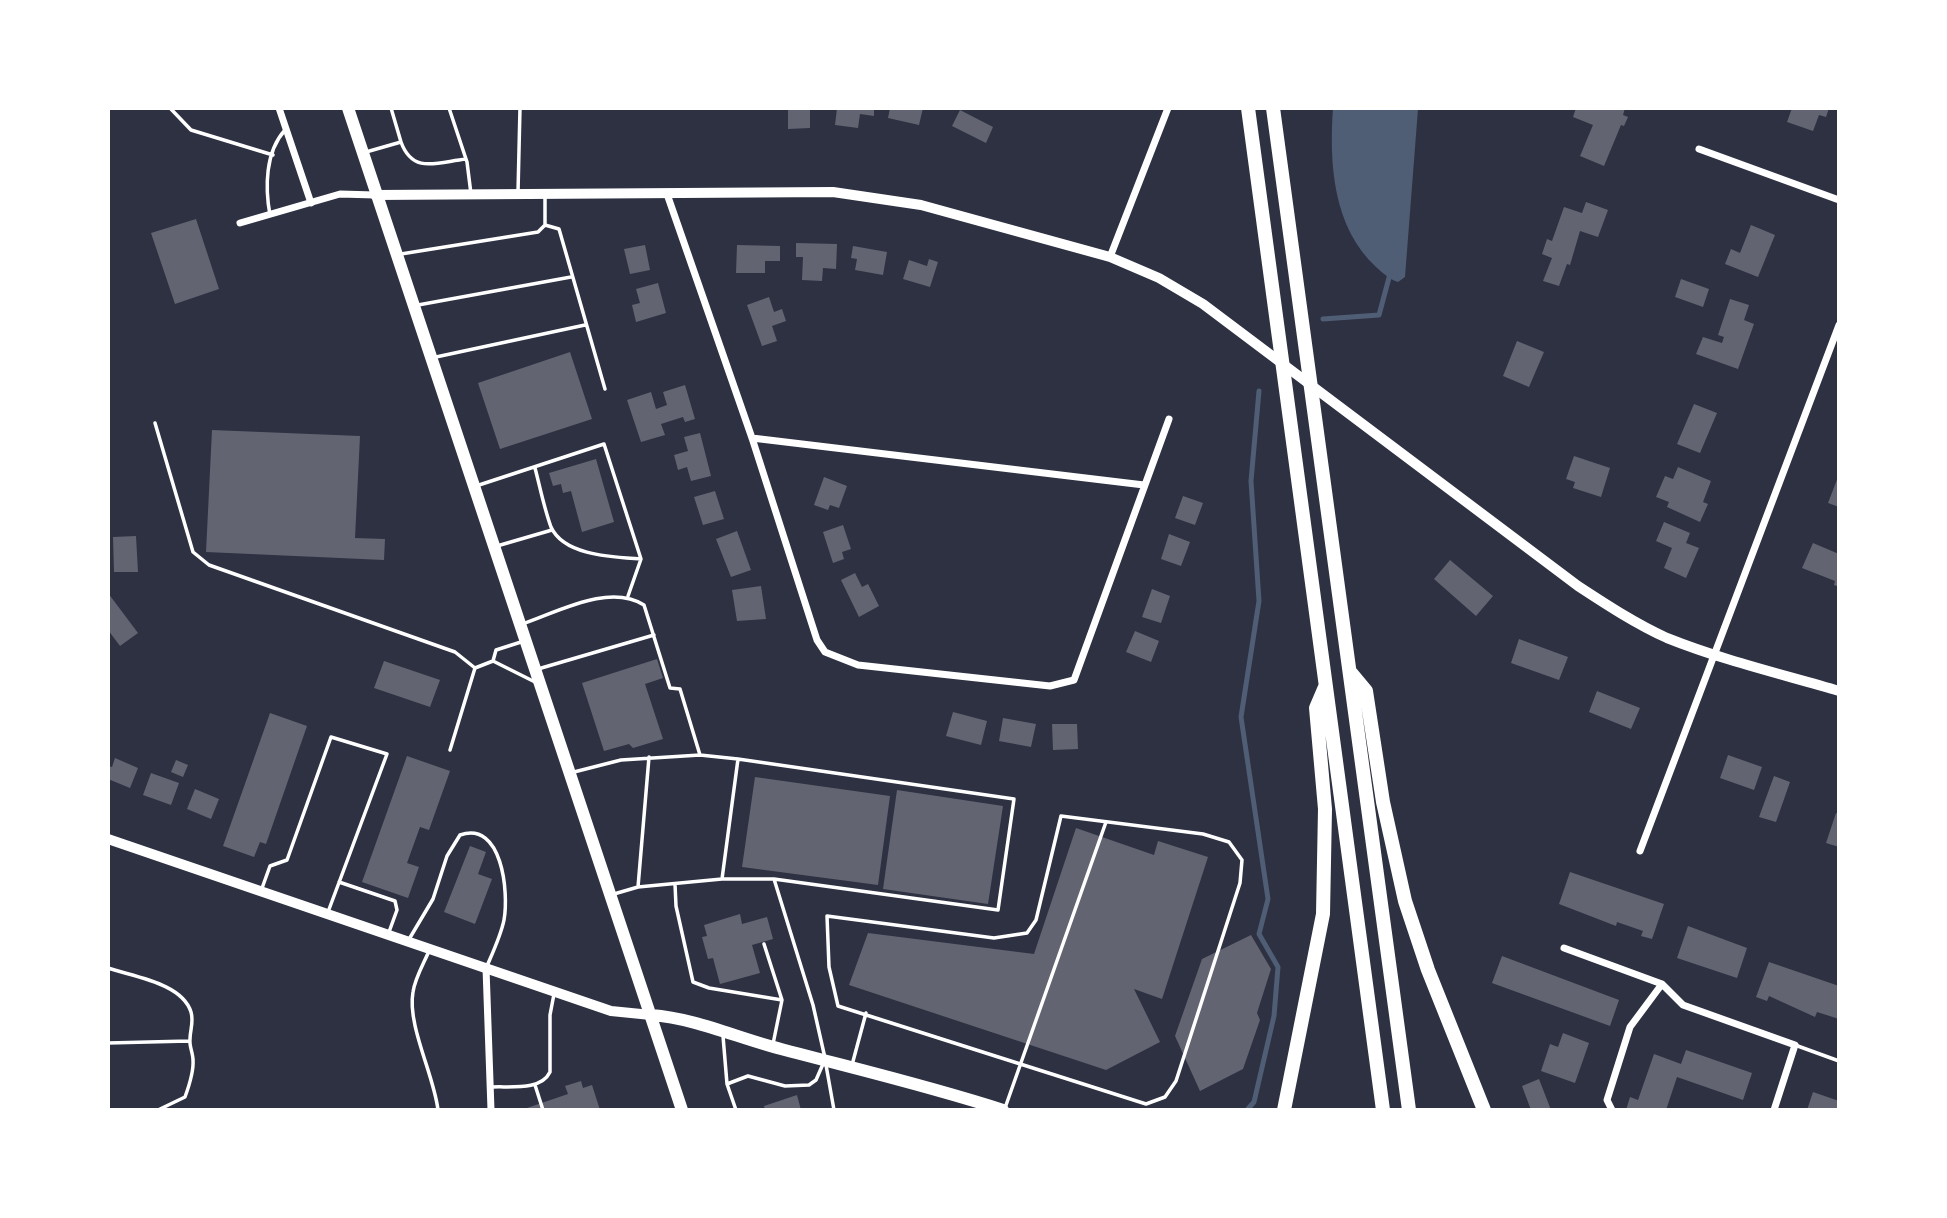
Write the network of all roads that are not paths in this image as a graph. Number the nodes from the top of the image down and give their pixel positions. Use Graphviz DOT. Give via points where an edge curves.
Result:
graph roads {
  1 [pos="170,108"];
  2 [pos="279,108"];
  3 [pos="348,108"];
  4 [pos="391,108"];
  5 [pos="449,108"];
  6 [pos="520,108"];
  7 [pos="1168,108"];
  8 [pos="1248,108"];
  9 [pos="1273,108"];
  10 [pos="286,129"];
  11 [pos="401,142"];
  12 [pos="1699,149"];
  13 [pos="362,153"];
  14 [pos="272,155"];
  15 [pos="466,159"];
  16 [pos="518,194"];
  17 [pos="545,194"];
  18 [pos="667,194"];
  19 [pos="375,195"];
  20 [pos="471,195"];
  21 [pos="1839,200"];
  22 [pos="311,203"];
  23 [pos="270,215"];
  24 [pos="240,223"];
  25 [pos="545,225"];
  26 [pos="395,255"];
  27 [pos="1110,257"];
  28 [pos="571,277"];
  29 [pos="412,306"];
  30 [pos="585,325"];
  31 [pos="1839,325"];
  32 [pos="430,358"];
  33 [pos="605,389"];
  34 [pos="1169,419"];
  35 [pos="155,423"];
  36 [pos="752,438"];
  37 [pos="535,468"];
  38 [pos="1144,485"];
  39 [pos="475,486"];
  40 [pos="552,530"];
  41 [pos="495,546"];
  42 [pos="641,559"];
  43 [pos="628,596"];
  44 [pos="521,624"];
  45 [pos="654,635"];
  46 [pos="527,640"];
  47 [pos="1714,654"];
  48 [pos="493,661"];
  49 [pos="475,668"];
  50 [pos="536,670"];
  51 [pos="1350,672"];
  52 [pos="541,686"];
  53 [pos="1325,686"];
  54 [pos="1839,691"];
  55 [pos="450,750"];
  56 [pos="700,755"];
  57 [pos="649,757"];
  58 [pos="738,759"];
  59 [pos="570,773"];
  60 [pos="1106,822"];
  61 [pos="108,839"];
  62 [pos="1640,851"];
  63 [pos="722,879"];
  64 [pos="774,880"];
  65 [pos="339,882"];
  66 [pos="675,884"];
  67 [pos="638,887"];
  68 [pos="261,891"];
  69 [pos="611,895"];
  70 [pos="327,914"];
  71 [pos="388,934"];
  72 [pos="408,941"];
  73 [pos="764,944"];
  74 [pos="1564,948"];
  75 [pos="430,949"];
  76 [pos="108,968"];
  77 [pos="486,968"];
  78 [pos="1662,984"];
  79 [pos="554,992"];
  80 [pos="782,1000"];
  81 [pos="866,1013"];
  82 [pos="651,1015"];
  83 [pos="723,1032"];
  84 [pos="189,1041"];
  85 [pos="108,1043"];
  86 [pos="1795,1045"];
  87 [pos="772,1046"];
  88 [pos="825,1059"];
  89 [pos="1839,1061"];
  90 [pos="1022,1062"];
  91 [pos="852,1065"];
  92 [pos="727,1084"];
  93 [pos="535,1085"];
  94 [pos="491,1087"];
  95 [pos="158,1110"];
  96 [pos="438,1110"];
  97 [pos="491,1110"];
  98 [pos="543,1110"];
  99 [pos="682,1110"];
  100 [pos="736,1110"];
  101 [pos="834,1110"];
  102 [pos="1004,1110"];
  103 [pos="1284,1110"];
  104 [pos="1383,1110"];
  105 [pos="1409,1110"];
  106 [pos="1484,1110"];
  107 [pos="1612,1110"];
  108 [pos="1774,1110"];
  1 -- 14 [label="lane" via="191,130"];
  2 -- 10 [label="street"];
  3 -- 13 [label="main road"];
  4 -- 11 [label="lane"];
  5 -- 15 [label="lane"];
  6 -- 16 [label="lane"];
  7 -- 27 [label="street"];
  8 -- 53 [label="highway"];
  9 -- 51 [label="highway"];
  10 -- 14 [label="lane" via="275,141"];
  10 -- 22 [label="street"];
  11 -- 13 [label="lane"];
  11 -- 15 [label="lane" via="407,158 415,163"];
  12 -- 21 [label="street"];
  13 -- 19 [label="main road"];
  14 -- 23 [label="lane" via="266,190"];
  15 -- 20 [label="lane"];
  16 -- 17 [label="street"];
  16 -- 20 [label="street"];
  17 -- 18 [label="street"];
  17 -- 25 [label="lane"];
  18 -- 27 [label="street" via="832,192 921,205"];
  18 -- 36 [label="street"];
  19 -- 20 [label="street"];
  19 -- 22 [label="street" via="340,194"];
  19 -- 26 [label="main road"];
  22 -- 23 [label="street"];
  23 -- 24 [label="street"];
  25 -- 26 [label="lane" via="538,232"];
  25 -- 28 [label="lane" via="559,229"];
  26 -- 29 [label="main road"];
  27 -- 47 [label="street" via="1203,304 1578,586 1666,637"];
  28 -- 29 [label="lane"];
  28 -- 30 [label="lane"];
  29 -- 32 [label="main road"];
  30 -- 32 [label="lane"];
  30 -- 33 [label="lane"];
  31 -- 47 [label="street"];
  32 -- 39 [label="main road"];
  34 -- 38 [label="street"];
  35 -- 49 [label="lane" via="194,552 209,565 454,652"];
  36 -- 38 [label="street"];
  36 -- 38 [label="street" via="817,640 825,652 858,665 1050,686 1074,680"];
  37 -- 39 [label="lane"];
  37 -- 40 [label="lane"];
  37 -- 42 [label="lane" via="604,444"];
  39 -- 41 [label="main road"];
  40 -- 41 [label="lane"];
  40 -- 42 [label="lane" via="575,548 601,557"];
  41 -- 44 [label="main road"];
  42 -- 43 [label="lane"];
  43 -- 44 [label="lane" via="609,596"];
  43 -- 45 [label="lane" via="644,605"];
  44 -- 46 [label="main road"];
  45 -- 50 [label="lane"];
  45 -- 56 [label="lane" via="670,688 680,689"];
  46 -- 48 [label="lane" via="496,650"];
  46 -- 50 [label="main road"];
  47 -- 54 [label="street"];
  47 -- 62 [label="street"];
  48 -- 49 [label="lane"];
  48 -- 52 [label="lane"];
  49 -- 55 [label="lane"];
  50 -- 52 [label="main road"];
  51 -- 105 [label="highway"];
  51 -- 106 [label="highway" via="1366,691 1391,843 1414,930"];
  52 -- 59 [label="main road"];
  53 -- 103 [label="highway" via="1315,708 1325,809 1324,914"];
  53 -- 104 [label="highway"];
  56 -- 57 [label="lane"];
  56 -- 58 [label="lane"];
  57 -- 59 [label="lane"];
  57 -- 67 [label="lane"];
  58 -- 63 [label="lane"];
  58 -- 64 [label="lane" via="1014,799 998,910"];
  59 -- 69 [label="main road"];
  60 -- 81 [label="lane" via="1061,816 1037,920 1027,933 994,938 827,916 838,1006"];
  60 -- 90 [label="lane"];
  60 -- 90 [label="lane" via="1203,834 1229,842 1242,860 1240,883 1176,1081 1165,1097 1146,1104"];
  61 -- 68 [label="main road"];
  63 -- 64 [label="lane"];
  63 -- 66 [label="lane"];
  64 -- 88 [label="lane"];
  65 -- 68 [label="lane" via="387,754 331,737 288,860 270,866"];
  65 -- 70 [label="lane"];
  65 -- 71 [label="lane" via="395,901 397,910"];
  66 -- 67 [label="lane"];
  66 -- 80 [label="lane" via="694,982"];
  67 -- 69 [label="lane"];
  68 -- 70 [label="main road"];
  69 -- 82 [label="main road"];
  70 -- 71 [label="main road"];
  71 -- 72 [label="main road"];
  72 -- 75 [label="main road"];
  72 -- 77 [label="lane" via="433,900 447,856 460,835 480,834 495,846 505,883 504,919"];
  73 -- 80 [label="lane"];
  74 -- 78 [label="street"];
  75 -- 77 [label="main road"];
  75 -- 96 [label="lane" via="413,1002"];
  76 -- 84 [label="lane" via="173,990 186,1001 192,1021"];
  77 -- 79 [label="main road"];
  77 -- 94 [label="street"];
  78 -- 86 [label="street" via="1682,1005"];
  78 -- 107 [label="street" via="1630,1027 1607,1100"];
  79 -- 82 [label="main road" via="611,1011"];
  79 -- 93 [label="lane" via="550,1072"];
  80 -- 87 [label="lane"];
  81 -- 90 [label="lane"];
  81 -- 91 [label="lane"];
  82 -- 83 [label="main road"];
  82 -- 99 [label="main road"];
  83 -- 87 [label="main road"];
  83 -- 92 [label="lane"];
  84 -- 85 [label="lane"];
  84 -- 95 [label="lane" via="194,1063 185,1097"];
  86 -- 89 [label="lane"];
  86 -- 108 [label="street"];
  87 -- 88 [label="main road"];
  88 -- 91 [label="main road"];
  88 -- 92 [label="lane" via="809,1085 786,1086 748,1076"];
  88 -- 101 [label="lane"];
  90 -- 102 [label="lane"];
  91 -- 102 [label="main road"];
  92 -- 100 [label="lane"];
  93 -- 94 [label="lane"];
  93 -- 98 [label="lane"];
  94 -- 97 [label="street"];
}
